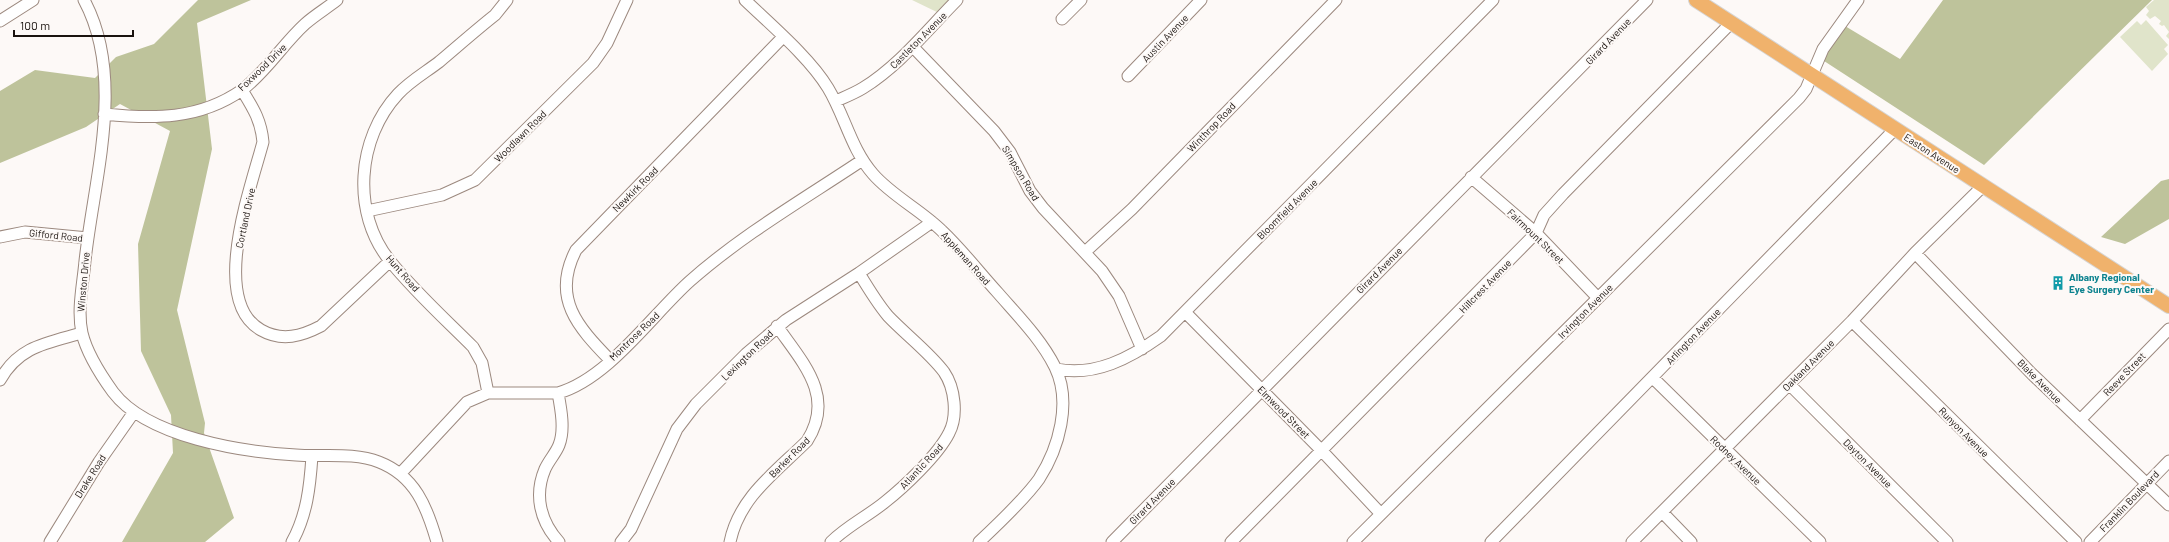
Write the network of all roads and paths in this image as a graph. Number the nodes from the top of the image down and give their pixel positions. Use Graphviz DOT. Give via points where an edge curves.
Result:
graph roads {
  1 [pos="33,0"];
  2 [pos="84,0"];
  3 [pos="337,0"];
  4 [pos="507,0"];
  5 [pos="627,0"];
  6 [pos="745,0"];
  7 [pos="957,0"];
  8 [pos="1081,0"];
  9 [pos="1201,0"];
  10 [pos="1336,0"];
  11 [pos="1493,0"];
  12 [pos="1647,0"];
  13 [pos="1696,0"];
  14 [pos="1858,0"];
  15 [pos="1062,19"];
  16 [pos="0,22"];
  17 [pos="1731,23"];
  18 [pos="783,37"];
  19 [pos="913,47"];
  20 [pos="1128,76"];
  21 [pos="1812,76"];
  22 [pos="242,90"];
  23 [pos="836,101"];
  24 [pos="104,114"];
  25 [pos="1895,129"];
  26 [pos="861,161"];
  27 [pos="1472,177"];
  28 [pos="1983,186"];
  29 [pos="367,211"];
  30 [pos="932,222"];
  31 [pos="1536,233"];
  32 [pos="0,236"];
  33 [pos="88,238"];
  34 [pos="1085,252"];
  35 [pos="1915,253"];
  36 [pos="390,260"];
  37 [pos="859,273"];
  38 [pos="1598,298"];
  39 [pos="2169,306"];
  40 [pos="1185,312"];
  41 [pos="1852,321"];
  42 [pos="777,326"];
  43 [pos="2169,328"];
  44 [pos="82,333"];
  45 [pos="1142,349"];
  46 [pos="610,360"];
  47 [pos="1056,369"];
  48 [pos="1652,378"];
  49 [pos="0,380"];
  50 [pos="1789,384"];
  51 [pos="1262,390"];
  52 [pos="488,393"];
  53 [pos="558,394"];
  54 [pos="134,412"];
  55 [pos="2080,420"];
  56 [pos="1725,449"];
  57 [pos="1322,450"];
  58 [pos="312,456"];
  59 [pos="2169,461"];
  60 [pos="400,474"];
  61 [pos="2146,483"];
  62 [pos="2169,505"];
  63 [pos="1662,512"];
  64 [pos="1381,514"];
  65 [pos="50,542"];
  66 [pos="292,542"];
  67 [pos="437,542"];
  68 [pos="559,542"];
  69 [pos="621,542"];
  70 [pos="730,542"];
  71 [pos="831,542"];
  72 [pos="979,542"];
  73 [pos="1112,542"];
  74 [pos="1232,542"];
  75 [pos="1353,542"];
  76 [pos="1491,542"];
  77 [pos="1632,542"];
  78 [pos="1692,542"];
  79 [pos="1820,542"];
  80 [pos="1948,542"];
  81 [pos="2076,542"];
  82 [pos="2090,542"];
  1 -- 16 [label="street"];
  2 -- 24 [label="street, Winston Drive" via="95,25 102,55 105,80"];
  3 -- 22 [label="street, Foxwood Drive" via="305,24"];
  4 -- 29 [label="street, Hunt Road" via="495,15 399,92 384,110 368,148 364,182"];
  5 -- 29 [label="street, Woodlawn Road" via="607,43 593,63 475,180 442,195"];
  6 -- 18 [label="street, Appleman Road"];
  7 -- 19 [label="street, Castleton Avenue"];
  8 -- 15 [label="street"];
  9 -- 20 [label="street, Austin Avenue"];
  10 -- 34 [label="street, Winthrop Road" via="1132,209"];
  11 -- 40 [label="street, Bloomfield Avenue"];
  12 -- 27 [label="street, Girard Avenue"];
  13 -- 17 [label="main road, Easton Avenue"];
  14 -- 21 [label="street, Irvington Avenue" via="1823,48"];
  17 -- 21 [label="main road, Easton Avenue"];
  17 -- 31 [label="street, Hillcrest Avenue" via="1563,194 1544,215"];
  18 -- 23 [label="street, Appleman Road" via="813,68"];
  18 -- 46 [label="street, Newkirk Road" via="576,250 569,268 568,305 582,330"];
  19 -- 23 [label="street, Castleton Avenue" via="863,88"];
  19 -- 34 [label="street, Simpson Road" via="994,131 1010,152 1030,191"];
  21 -- 25 [label="main road, Easton Avenue"];
  21 -- 38 [label="street, Irvington Avenue" via="1799,98"];
  22 -- 24 [label="street, Foxwood Drive" via="207,108 175,116 158,118"];
  22 -- 36 [label="street, Cortland Drive" via="259,119 263,142 238,243 236,284 238,302 246,318 255,327 269,334 290,337 308,333 322,326"];
  23 -- 26 [label="street, Appleman Road"];
  24 -- 33 [label="street, Winston Drive"];
  25 -- 28 [label="main road, Easton Avenue"];
  25 -- 48 [label="street, Arlington Avenue"];
  26 -- 30 [label="street, Appleman Road" via="874,176"];
  26 -- 46 [label="street, Montrose Road" via="732,246 690,281"];
  27 -- 31 [label="street, Fairmount Street"];
  27 -- 51 [label="street, Girard Avenue"];
  28 -- 35 [label="street, Oakland Avenue"];
  28 -- 39 [label="main road, Easton Avenue"];
  29 -- 36 [label="street, Hunt Road" via="376,238"];
  30 -- 37 [label="street, Lexington Road"];
  30 -- 47 [label="street, Appleman Road" via="943,231 1026,326"];
  31 -- 38 [label="street, Fairmount Street"];
  31 -- 57 [label="street, Hillcrest Avenue"];
  32 -- 33 [label="street, Gifford Road" via="25,232"];
  33 -- 44 [label="street, Winston Drive" via="81,301"];
  34 -- 45 [label="street, Simpson Road" via="1119,296"];
  35 -- 41 [label="street, Oakland Avenue"];
  35 -- 55 [label="street, Blake Avenue"];
  36 -- 52 [label="street, Hunt Road" via="472,347 482,363"];
  37 -- 42 [label="street, Lexington Road"];
  37 -- 71 [label="street, Atlantic Road" via="888,316 944,372 951,385 953,412 950,432 941,446 885,503"];
  38 -- 64 [label="street, Irvington Avenue"];
  40 -- 45 [label="street, Bloomfield Avenue" via="1161,336"];
  40 -- 51 [label="street, Elmwood Street"];
  41 -- 50 [label="street, Oakland Avenue"];
  41 -- 81 [label="street, Runyon Avenue"];
  42 -- 69 [label="street, Lexington Road" via="702,399 677,429 631,529"];
  42 -- 70 [label="street, Barker Road" via="812,376 818,396 818,415 813,432 807,441 752,495 735,524"];
  43 -- 55 [label="street, Reeve Street"];
  44 -- 49 [label="street" via="40,344 27,351 8,367"];
  44 -- 54 [label="street, Winston Drive" via="96,368 114,394"];
  45 -- 47 [label="street, Bloomfield Avenue" via="1126,358 1089,370 1071,372"];
  46 -- 53 [label="street, Montrose Road" via="583,382"];
  47 -- 72 [label="street, Appleman Road" via="1063,406 1054,450 1038,479"];
  48 -- 56 [label="street, Rodney Avenue"];
  48 -- 76 [label="street, Arlington Avenue"];
  50 -- 56 [label="street, Oakland Avenue"];
  50 -- 80 [label="street, Dayton Avenue"];
  51 -- 57 [label="street, Elmwood Street"];
  51 -- 73 [label="street, Girard Avenue"];
  52 -- 53 [label="street, Montrose Road"];
  52 -- 60 [label="street, Montrose Road" via="467,402"];
  53 -- 68 [label="street" via="562,426 559,444 545,468 540,499 541,515 549,531"];
  54 -- 58 [label="street, Winston Drive" via="164,429 195,439 265,452"];
  54 -- 65 [label="street, Drake Road" via="99,462"];
  55 -- 61 [label="street, Blake Avenue"];
  56 -- 63 [label="street, Oakland Avenue"];
  56 -- 79 [label="street, Rodney Avenue"];
  57 -- 64 [label="street, Elmwood Street"];
  57 -- 74 [label="street, Hillcrest Avenue"];
  58 -- 60 [label="street, Winston Drive" via="361,457 379,462"];
  58 -- 66 [label="street" via="310,491"];
  59 -- 61 [label="street, Franklin Boulevard"];
  60 -- 67 [label="street, Winston Drive" via="421,497"];
  61 -- 62 [label="street, Blake Avenue"];
  61 -- 82 [label="street, Franklin Boulevard"];
  63 -- 77 [label="street, Oakland Avenue"];
  63 -- 78 [label="street"];
  64 -- 75 [label="street, Irvington Avenue"];
}
